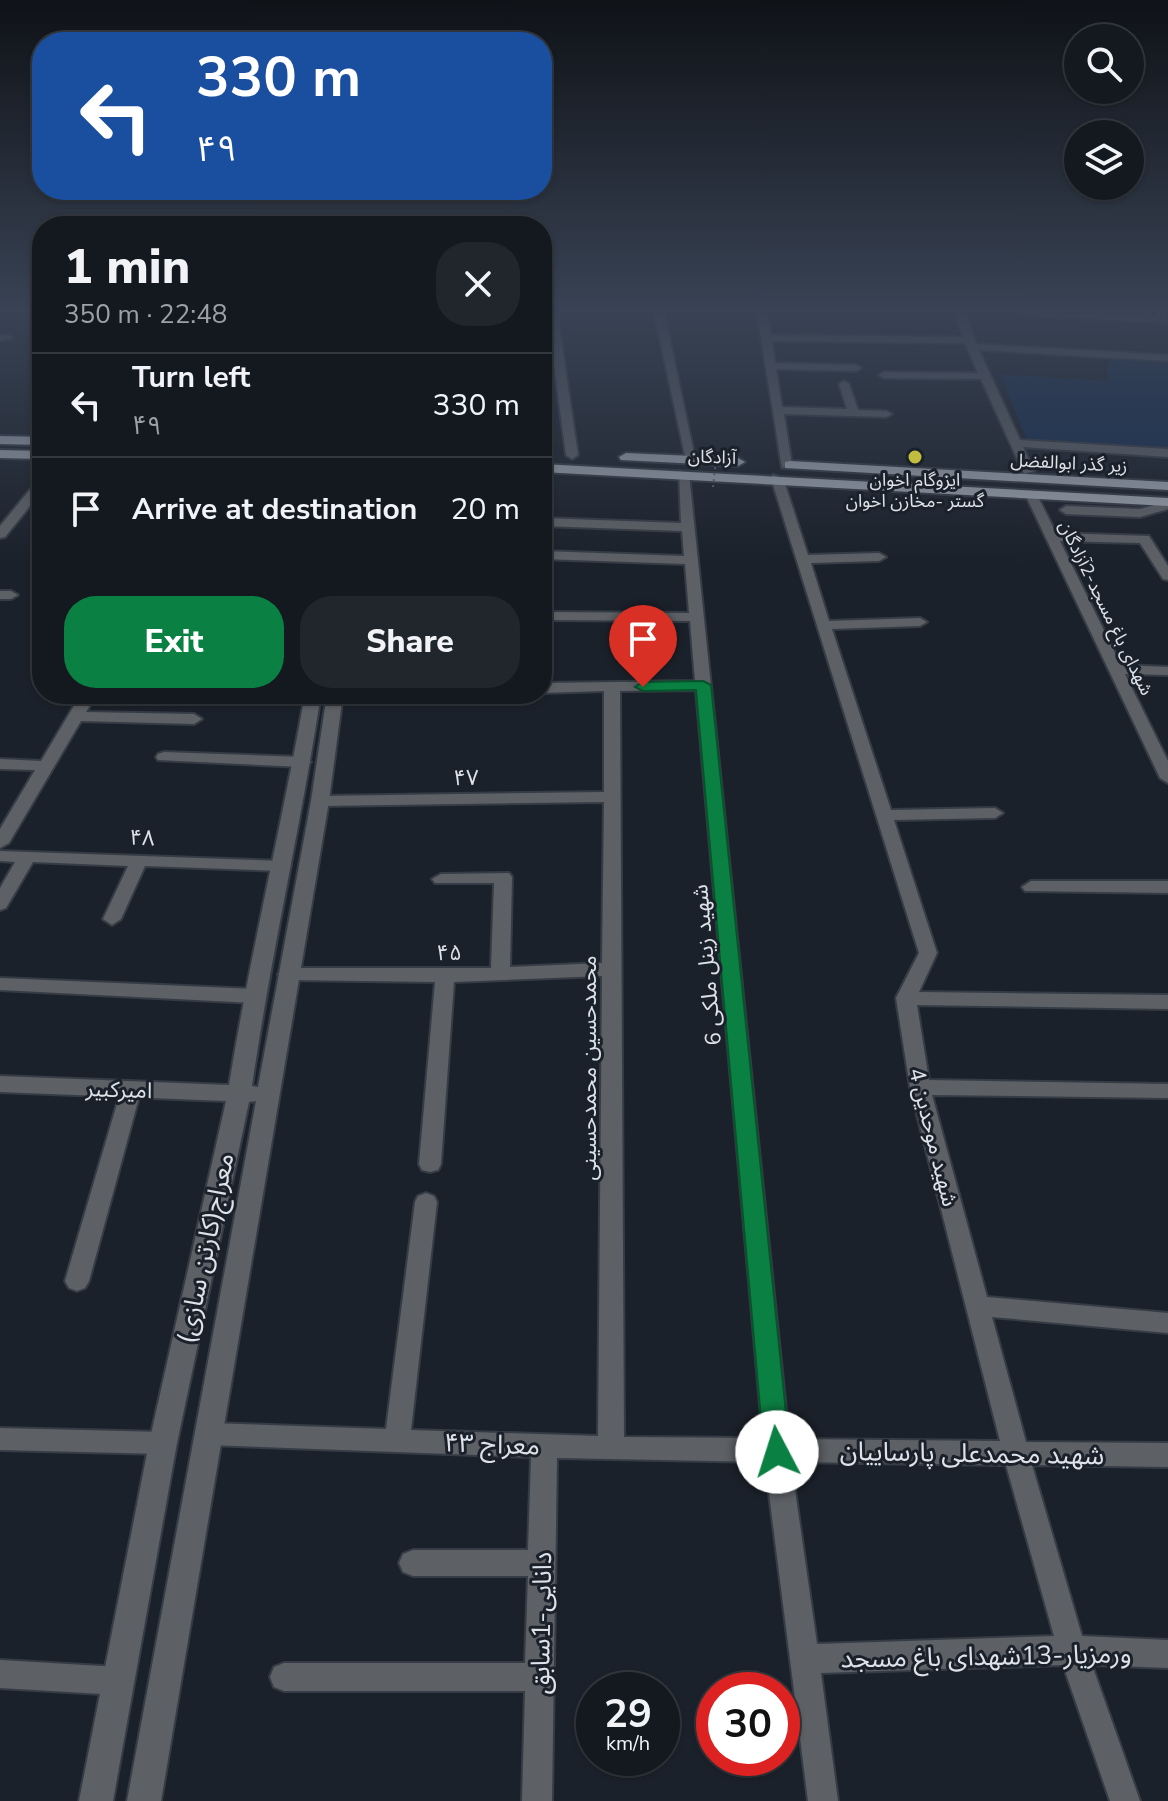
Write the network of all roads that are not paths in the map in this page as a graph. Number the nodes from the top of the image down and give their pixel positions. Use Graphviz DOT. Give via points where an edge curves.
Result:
graph roads {
  1 [pos="564,396"];
  2 [pos="675,396"];
  3 [pos="775,396"];
  4 [pos="848,396"];
  5 [pos="995,396"];
  6 [pos="777,410"];
  7 [pos="854,413"];
  8 [pos="886,414"];
  9 [pos="0,440"];
  10 [pos="32,441"];
  11 [pos="1015,443"];
  12 [pos="1168,453"];
  13 [pos="0,454"];
  14 [pos="552,454"];
  15 [pos="32,455"];
  16 [pos="572,455"];
  17 [pos="688,467"];
  18 [pos="552,468"];
  19 [pos="873,469"];
  20 [pos="781,471"];
  21 [pos="1028,471"];
  22 [pos="1168,477"];
  23 [pos="881,484"];
  24 [pos="1168,486"];
  25 [pos="32,495"];
  26 [pos="1168,495"];
  27 [pos="1032,496"];
  28 [pos="1168,503"];
  29 [pos="1084,505"];
  30 [pos="1066,510"];
  31 [pos="0,511"];
  32 [pos="19,511"];
  33 [pos="552,522"];
  34 [pos="688,527"];
  35 [pos="0,534"];
  36 [pos="1052,537"];
  37 [pos="552,555"];
  38 [pos="879,557"];
  39 [pos="802,559"];
  40 [pos="691,560"];
  41 [pos="1168,576"];
  42 [pos="552,616"];
  43 [pos="697,617"];
  44 [pos="920,622"];
  45 [pos="823,625"];
  46 [pos="1115,669"];
  47 [pos="1168,671"];
  48 [pos="703,685"];
  49 [pos="612,687"];
  50 [pos="552,688"];
  51 [pos="83,704"];
  52 [pos="312,704"];
  53 [pos="334,704"];
  54 [pos="76,716"];
  55 [pos="194,719"];
  56 [pos="164,757"];
  57 [pos="303,762"];
  58 [pos="0,764"];
  59 [pos="46,766"];
  60 [pos="1168,778"];
  61 [pos="612,797"];
  62 [pos="320,801"];
  63 [pos="995,813"];
  64 [pos="883,815"];
  65 [pos="0,843"];
  66 [pos="0,856"];
  67 [pos="27,857"];
  68 [pos="139,861"];
  69 [pos="282,866"];
  70 [pos="441,879"];
  71 [pos="1031,887"];
  72 [pos="1168,887"];
  73 [pos="0,904"];
  74 [pos="112,919"];
  75 [pos="612,969"];
  76 [pos="288,974"];
  77 [pos="500,974"];
  78 [pos="445,976"];
  79 [pos="0,984"];
  80 [pos="254,996"];
  81 [pos="906,998"];
  82 [pos="1168,1002"];
  83 [pos="0,1084"];
  84 [pos="920,1087"];
  85 [pos="131,1090"];
  86 [pos="1168,1091"];
  87 [pos="239,1094"];
  88 [pos="268,1094"];
  89 [pos="430,1164"];
  90 [pos="426,1202"];
  91 [pos="77,1281"];
  92 [pos="977,1306"];
  93 [pos="1168,1323"];
  94 [pos="208,1434"];
  95 [pos="0,1439"];
  96 [pos="397,1440"];
  97 [pos="163,1443"];
  98 [pos="544,1446"];
  99 [pos="611,1448"];
  100 [pos="777,1452"];
  101 [pos="1016,1454"];
  102 [pos="1168,1455"];
  103 [pos="413,1563"];
  104 [pos="542,1563"];
  105 [pos="1072,1650"];
  106 [pos="1168,1654"];
  107 [pos="804,1659"];
  108 [pos="0,1674"];
  109 [pos="284,1677"];
  110 [pos="539,1677"];
  111 [pos="119,1681"];
  112 [pos="96,1801"];
  113 [pos="144,1801"];
  114 [pos="537,1801"];
  115 [pos="823,1801"];
  116 [pos="1125,1801"];
  1 -- 16 [label="street"];
  2 -- 17 [label="street, 6 شهید زینل ملکی"];
  3 -- 6 [label="street"];
  4 -- 7 [label="street"];
  5 -- 11 [label="street"];
  6 -- 7 [label="street"];
  6 -- 20 [label="street"];
  7 -- 8 [label="street"];
  9 -- 10 [label="main road"];
  11 -- 12 [label="street"];
  11 -- 21 [label="street"];
  13 -- 15 [label="main road"];
  14 -- 16 [label="main road, آزادگان"];
  16 -- 17 [label="main road, آزادگان"];
  17 -- 18 [label="main road, آزادگان"];
  17 -- 20 [label="main road, آزادگان"];
  17 -- 34 [label="street, 6 شهید زینل ملکی"];
  19 -- 20 [label="main road, آزادگان"];
  19 -- 21 [label="main road"];
  19 -- 24 [label="main road, زیر گذر ابوالفضل"];
  20 -- 23 [label="main road, آزادگان"];
  20 -- 39 [label="street"];
  21 -- 22 [label="main road"];
  23 -- 26 [label="main road, زیر گذر ابوالفضل"];
  23 -- 27 [label="main road"];
  25 -- 32 [label="street"];
  27 -- 29 [label="main road"];
  27 -- 36 [label="street, شهدای‌ باغ مسجد-2آزادگان"];
  28 -- 29 [label="main road"];
  29 -- 30 [label="street"];
  31 -- 32 [label="street"];
  32 -- 35 [label="street"];
  33 -- 34 [label="street"];
  34 -- 40 [label="street, 6 شهید زینل ملکی"];
  36 -- 41 [label="street" via="1144,539"];
  36 -- 46 [label="street, شهدای‌ باغ مسجد-2آزادگان"];
  37 -- 40 [label="street"];
  38 -- 39 [label="street"];
  39 -- 45 [label="street"];
  40 -- 43 [label="street, 6 شهید زینل ملکی"];
  42 -- 43 [label="street"];
  43 -- 48 [label="street, 6 شهید زینل ملکی"];
  44 -- 45 [label="street"];
  45 -- 64 [label="street"];
  46 -- 47 [label="street"];
  46 -- 60 [label="street, شهدای‌ باغ مسجد-2آزادگان"];
  48 -- 49 [label="street"];
  48 -- 100 [label="street, 6 شهید زینل ملکی"];
  49 -- 50 [label="street"];
  49 -- 61 [label="street, محمدحسین محمدحسینی"];
  51 -- 54 [label="street"];
  52 -- 57 [label="street, معراج(کارتن سازی)"];
  53 -- 62 [label="street, معراج(کارتن سازی)"];
  54 -- 55 [label="street"];
  54 -- 59 [label="street"];
  56 -- 57 [label="street"];
  57 -- 69 [label="street, معراج(کارتن سازی)"];
  58 -- 59 [label="street"];
  59 -- 65 [label="street"];
  61 -- 62 [label="street, ۴۷"];
  61 -- 75 [label="street, محمدحسین محمدحسینی"];
  62 -- 76 [label="street, معراج(کارتن سازی)"];
  63 -- 64 [label="street"];
  64 -- 81 [label="street" via="928,953"];
  66 -- 67 [label="street, ۴۸"];
  67 -- 68 [label="street, ۴۸"];
  67 -- 73 [label="street"];
  68 -- 69 [label="street, ۴۸"];
  68 -- 74 [label="street"];
  69 -- 80 [label="street, معراج(کارتن سازی)"];
  70 -- 77 [label="street" via="503,877"];
  71 -- 72 [label="street"];
  75 -- 77 [label="street, ۴۵"];
  75 -- 99 [label="street, محمدحسین محمدحسینی"];
  76 -- 78 [label="street, ۴۵"];
  76 -- 88 [label="street, معراج(کارتن سازی)"];
  77 -- 78 [label="street, ۴۵"];
  78 -- 89 [label="street"];
  79 -- 80 [label="street"];
  80 -- 87 [label="street, معراج(کارتن سازی)"];
  81 -- 82 [label="street"];
  81 -- 84 [label="street, 4 شهید موحدین"];
  83 -- 85 [label="street, امیرکبیر"];
  84 -- 86 [label="street"];
  84 -- 92 [label="street, 4 شهید موحدین"];
  85 -- 87 [label="street, امیرکبیر"];
  85 -- 91 [label="street"];
  87 -- 88 [label="street, امیرکبیر"];
  87 -- 97 [label="street, معراج(کارتن سازی)"];
  88 -- 94 [label="street, معراج(کارتن سازی)"];
  90 -- 96 [label="street"];
  92 -- 93 [label="street"];
  92 -- 101 [label="street, 4 شهید موحدین"];
  94 -- 96 [label="street, معراج ۴۳"];
  94 -- 113 [label="street, معراج(کارتن سازی)"];
  95 -- 97 [label="street"];
  96 -- 98 [label="street, معراج ۴۳"];
  97 -- 111 [label="street, معراج(کارتن سازی)"];
  98 -- 99 [label="street, معراج ۴۳"];
  98 -- 104 [label="street, دانایی-1سابق"];
  99 -- 100 [label="street, معراج ۴۳"];
  100 -- 101 [label="street, شهید محمدعلی پارساییان"];
  100 -- 107 [label="street, 6 شهید زینل ملکی"];
  101 -- 102 [label="street, شهید محمدعلی پارساییان"];
  101 -- 105 [label="street, 4 شهید موحدین"];
  103 -- 104 [label="street"];
  104 -- 110 [label="street, دانایی-1سابق"];
  105 -- 106 [label="street, ورمزیار-13شهدای باغ مسجد"];
  105 -- 107 [label="street, ورمزیار-13شهدای باغ مسجد"];
  105 -- 116 [label="street, 4 شهید موحدین"];
  107 -- 115 [label="street, 6 شهید زینل ملکی"];
  108 -- 111 [label="street"];
  109 -- 110 [label="street"];
  110 -- 114 [label="street, دانایی-1سابق"];
  111 -- 112 [label="street, معراج(کارتن سازی)"];
}
